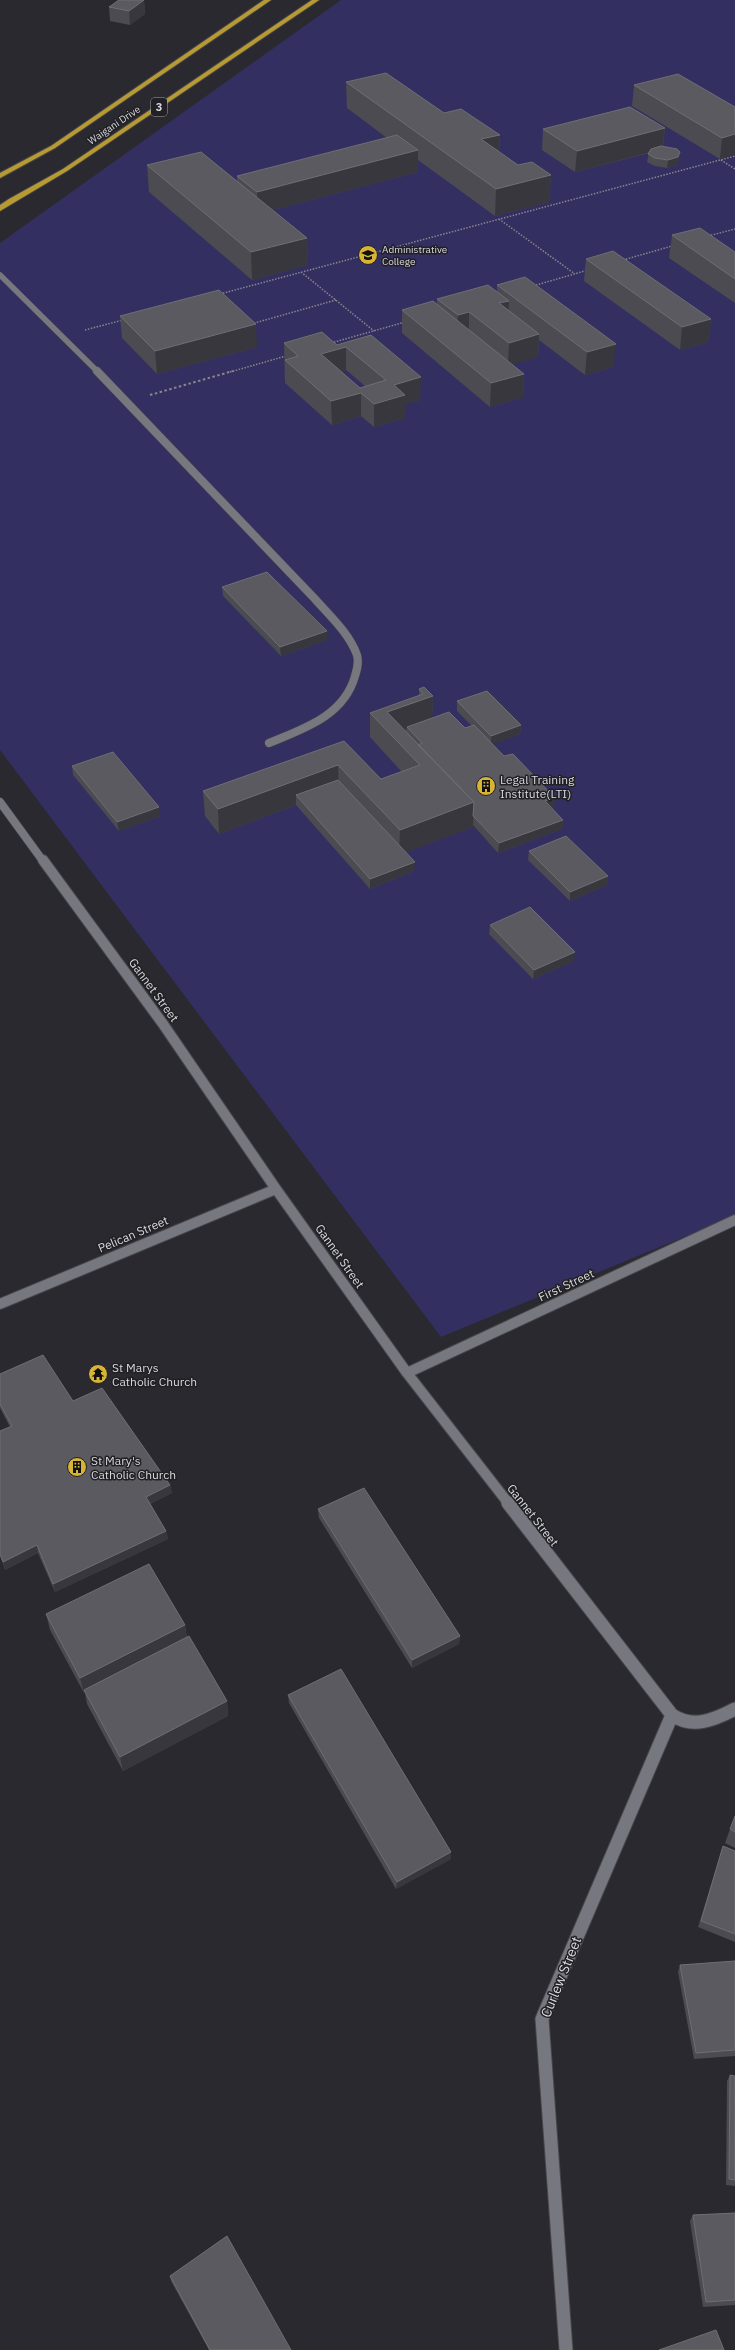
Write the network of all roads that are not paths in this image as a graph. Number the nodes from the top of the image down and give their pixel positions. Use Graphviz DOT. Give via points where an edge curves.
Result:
graph roads {
  1 [pos="268,0"];
  2 [pos="316,0"];
  3 [pos="0,176"];
  4 [pos="0,209"];
  5 [pos="0,274"];
  6 [pos="269,743"];
  7 [pos="0,802"];
  8 [pos="276,1189"];
  9 [pos="735,1220"];
  10 [pos="0,1304"];
  11 [pos="407,1373"];
  12 [pos="735,1708"];
  13 [pos="672,1714"];
  14 [pos="566,2350"];
  1 -- 3 [label="highway, Waigani Drive / 3" via="53,147"];
  2 -- 4 [label="highway, Waigani Drive / 3" via="78,162 11,200"];
  5 -- 6 [label="street" via="126,401 315,599 339,627 357,657 356,674 342,703 323,719"];
  7 -- 8 [label="street, Gannet Street" via="163,1024"];
  8 -- 10 [label="street, Pelican Street"];
  8 -- 11 [label="street, Gannet Street"];
  9 -- 11 [label="street, First Street"];
  11 -- 13 [label="street, Gannet Street"];
  12 -- 13 [label="street" via="723,1715 690,1723 678,1720"];
  13 -- 14 [label="street, Curlew Street" via="542,2019"];
}
